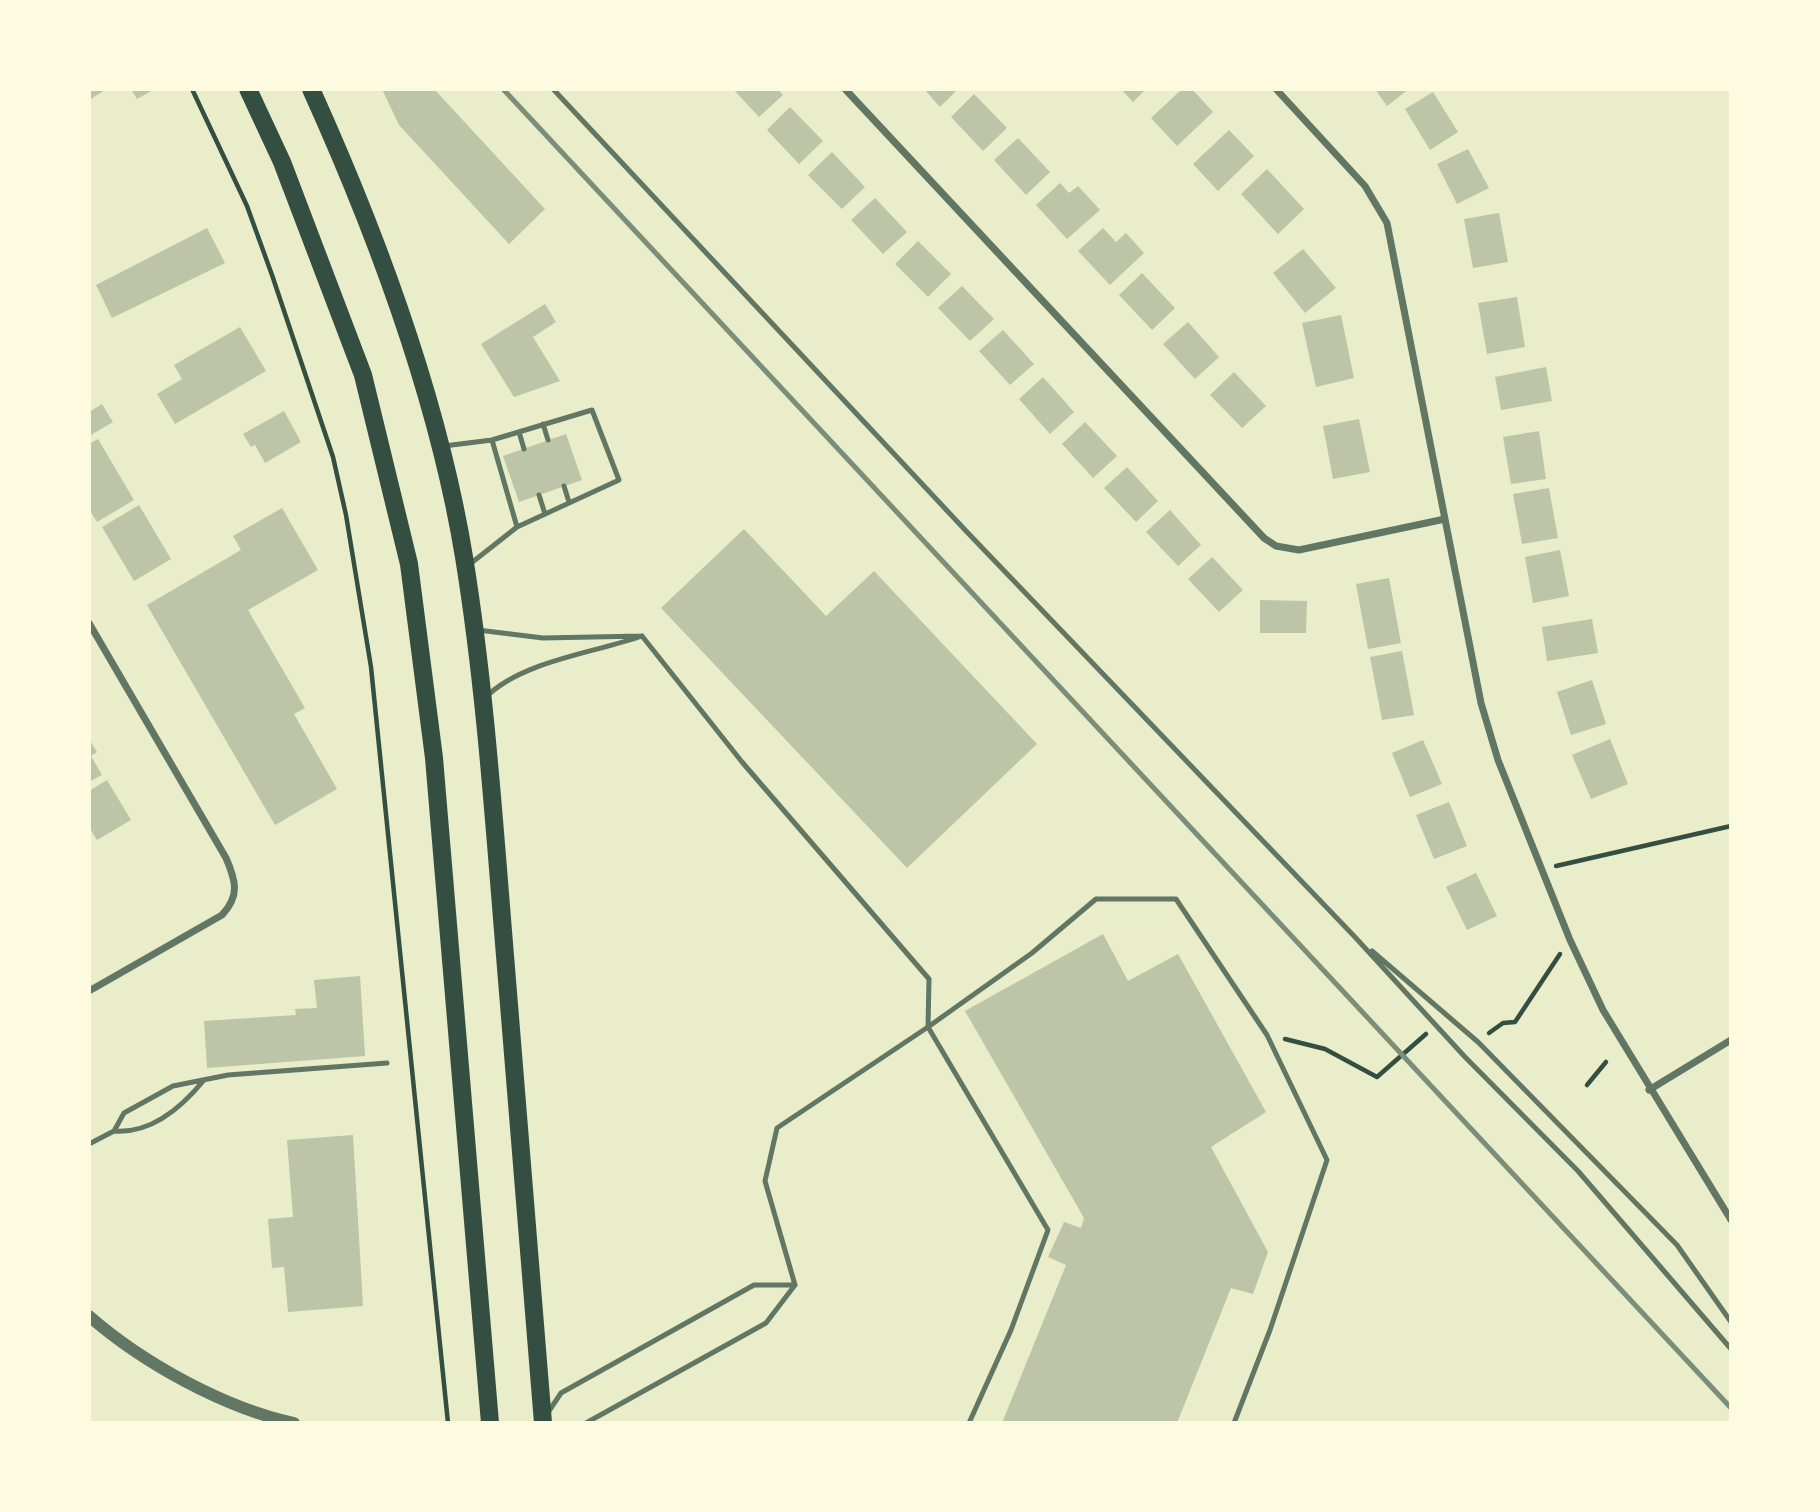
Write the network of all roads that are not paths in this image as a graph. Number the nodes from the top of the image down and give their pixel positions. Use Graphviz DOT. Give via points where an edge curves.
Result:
graph roads {
  1 [pos="248,89"];
  2 [pos="311,89"];
  3 [pos="553,89"];
  4 [pos="845,89"];
  5 [pos="1276,89"];
  6 [pos="543,424"];
  7 [pos="519,432"];
  8 [pos="492,440"];
  9 [pos="548,440"];
  10 [pos="439,447"];
  11 [pos="524,449"];
  12 [pos="564,486"];
  13 [pos="539,495"];
  14 [pos="569,502"];
  15 [pos="545,514"];
  16 [pos="1445,519"];
  17 [pos="517,527"];
  18 [pos="465,568"];
  19 [pos="89,623"];
  20 [pos="474,629"];
  21 [pos="642,636"];
  22 [pos="481,701"];
  23 [pos="1354,936"];
  24 [pos="89,991"];
  25 [pos="928,1027"];
  26 [pos="1731,1040"];
  27 [pos="387,1063"];
  28 [pos="204,1080"];
  29 [pos="1649,1090"];
  30 [pos="114,1131"];
  31 [pos="89,1144"];
  32 [pos="1731,1220"];
  33 [pos="795,1286"];
  34 [pos="89,1316"];
  35 [pos="1731,1322"];
  36 [pos="1731,1349"];
  37 [pos="541,1422"];
  38 [pos="294,1423"];
  39 [pos="490,1423"];
  40 [pos="586,1423"];
  41 [pos="969,1423"];
  42 [pos="1234,1423"];
  1 -- 39 [label="main road" via="286,173 363,375 409,564 434,758"];
  2 -- 10 [label="main road" via="379,257"];
  3 -- 23 [label="lane" via="967,532"];
  4 -- 16 [label="street" via="1264,538 1276,546 1299,550"];
  5 -- 16 [label="street" via="1365,186 1388,223"];
  6 -- 7 [label="lane"];
  6 -- 9 [label="lane"];
  6 -- 14 [label="lane" via="592,410 619,481"];
  7 -- 8 [label="lane"];
  7 -- 11 [label="lane"];
  8 -- 10 [label="lane"];
  8 -- 17 [label="lane"];
  10 -- 18 [label="main road"];
  12 -- 14 [label="lane"];
  13 -- 15 [label="lane"];
  14 -- 15 [label="lane"];
  15 -- 17 [label="lane"];
  16 -- 29 [label="street" via="1489,732 1570,940"];
  17 -- 18 [label="lane"];
  18 -- 20 [label="main road"];
  19 -- 24 [label="street" via="226,858 237,891 222,915"];
  20 -- 21 [label="lane" via="543,638"];
  20 -- 22 [label="main road"];
  21 -- 22 [label="lane" via="500,682"];
  21 -- 25 [label="lane" via="742,762 929,979"];
  22 -- 37 [label="main road"];
  23 -- 35 [label="lane" via="1478,1042 1676,1245"];
  23 -- 36 [label="lane" via="1597,1191"];
  25 -- 33 [label="lane" via="777,1128 765,1181"];
  25 -- 41 [label="lane" via="1048,1230 1011,1330"];
  25 -- 42 [label="lane" via="1032,953 1096,899 1176,899 1267,1035 1327,1160"];
  26 -- 29 [label="street"];
  27 -- 28 [label="lane"];
  28 -- 30 [label="lane" via="173,1086 124,1112"];
  28 -- 30 [label="lane" via="184,1105 135,1132"];
  29 -- 32 [label="street"];
  30 -- 31 [label="lane"];
  33 -- 37 [label="lane" via="754,1285 561,1393"];
  33 -- 40 [label="lane" via="766,1323"];
  34 -- 38 [label="street" via="146,1360 246,1408"];
}
